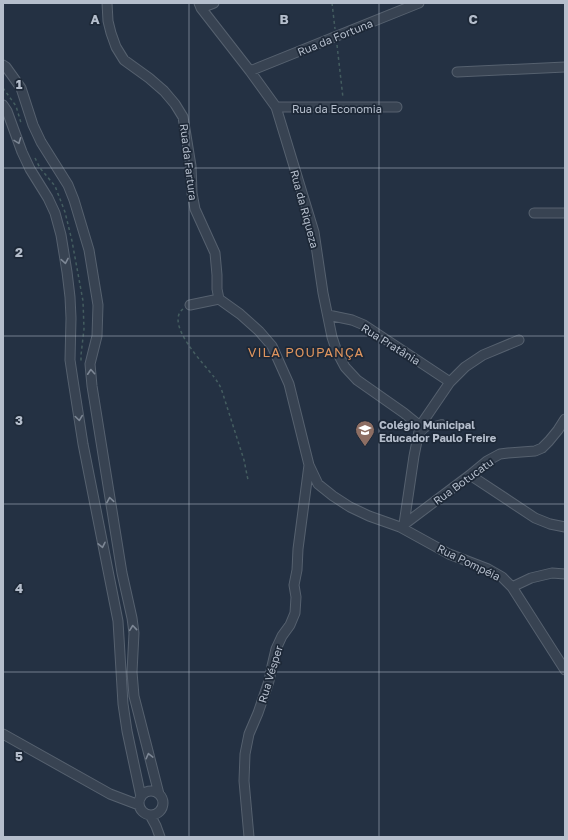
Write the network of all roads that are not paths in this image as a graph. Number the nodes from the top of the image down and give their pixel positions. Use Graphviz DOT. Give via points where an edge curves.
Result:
graph roads {
  1 [pos="107,3"];
  2 [pos="214,3"];
  3 [pos="419,3"];
  4 [pos="200,6"];
  5 [pos="3,65"];
  6 [pos="565,66"];
  7 [pos="250,71"];
  8 [pos="457,72"];
  9 [pos="3,105"];
  10 [pos="276,107"];
  11 [pos="397,108"];
  12 [pos="534,213"];
  13 [pos="565,213"];
  14 [pos="219,298"];
  15 [pos="190,305"];
  16 [pos="328,316"];
  17 [pos="519,340"];
  18 [pos="450,382"];
  19 [pos="565,419"];
  20 [pos="442,422"];
  21 [pos="420,426"];
  22 [pos="416,443"];
  23 [pos="309,464"];
  24 [pos="470,475"];
  25 [pos="402,525"];
  26 [pos="565,527"];
  27 [pos="565,574"];
  28 [pos="512,588"];
  29 [pos="565,670"];
  30 [pos="3,734"];
  31 [pos="158,794"];
  32 [pos="140,801"];
  33 [pos="150,815"];
  34 [pos="160,837"];
  35 [pos="249,837"];
  1 -- 14 [label="street, Rua da Fartura" via="111,33 124,60 164,91 183,117 195,209 215,253"];
  2 -- 4 [label="street"];
  3 -- 7 [label="street, Rua da Fortuna"];
  4 -- 7 [label="street, Rua da Riqueza"];
  31 -- 5 [label="street, one-way" via="134,696 132,618 122,572 92,386 90,364 97,336 98,305 89,250 68,185 41,142 21,88"];
  6 -- 8 [label="street"];
  7 -- 10 [label="street, Rua da Riqueza"];
  9 -- 32 [label="street, one-way" via="30,169 55,213 61,235 70,297 71,366 83,444 118,621 127,731"];
  10 -- 11 [label="street, Rua da Economia"];
  10 -- 16 [label="street, Rua da Riqueza" via="314,232"];
  12 -- 13 [label="street"];
  14 -- 15 [label="street"];
  14 -- 23 [label="street" via="259,331 272,346 289,384"];
  16 -- 18 [label="street, Rua Pratânia" via="364,325"];
  16 -- 21 [label="street, Rua da Riqueza" via="332,337 345,367 357,380"];
  17 -- 18 [label="street" via="483,355 465,367"];
  18 -- 21 [label="street"];
  19 -- 24 [label="street, Rua Botucatu" via="542,448 500,454"];
  20 -- 22 [label="lane" via="429,426"];
  21 -- 22 [label="street"];
  22 -- 25 [label="street"];
  23 -- 25 [label="street" via="318,484 332,496 369,516"];
  23 -- 35 [label="street, Rua Vésper" via="294,585 295,613 276,649 269,681 249,734 245,754 244,781"];
  24 -- 25 [label="street, Rua Botucatu"];
  24 -- 26 [label="street" via="535,518"];
  25 -- 28 [label="street, Rua Pompéia" via="449,554 502,577"];
  27 -- 28 [label="street" via="552,573 531,578"];
  28 -- 29 [label="street, Rua Pompéia"];
  30 -- 32 [label="street" via="110,794"];
  31 -- 32 [label="street" via="147,792"];
  31 -- 33 [label="street" via="162,801 161,809"];
  32 -- 33 [label="street" via="143,812"];
  33 -- 34 [label="street"];
}
